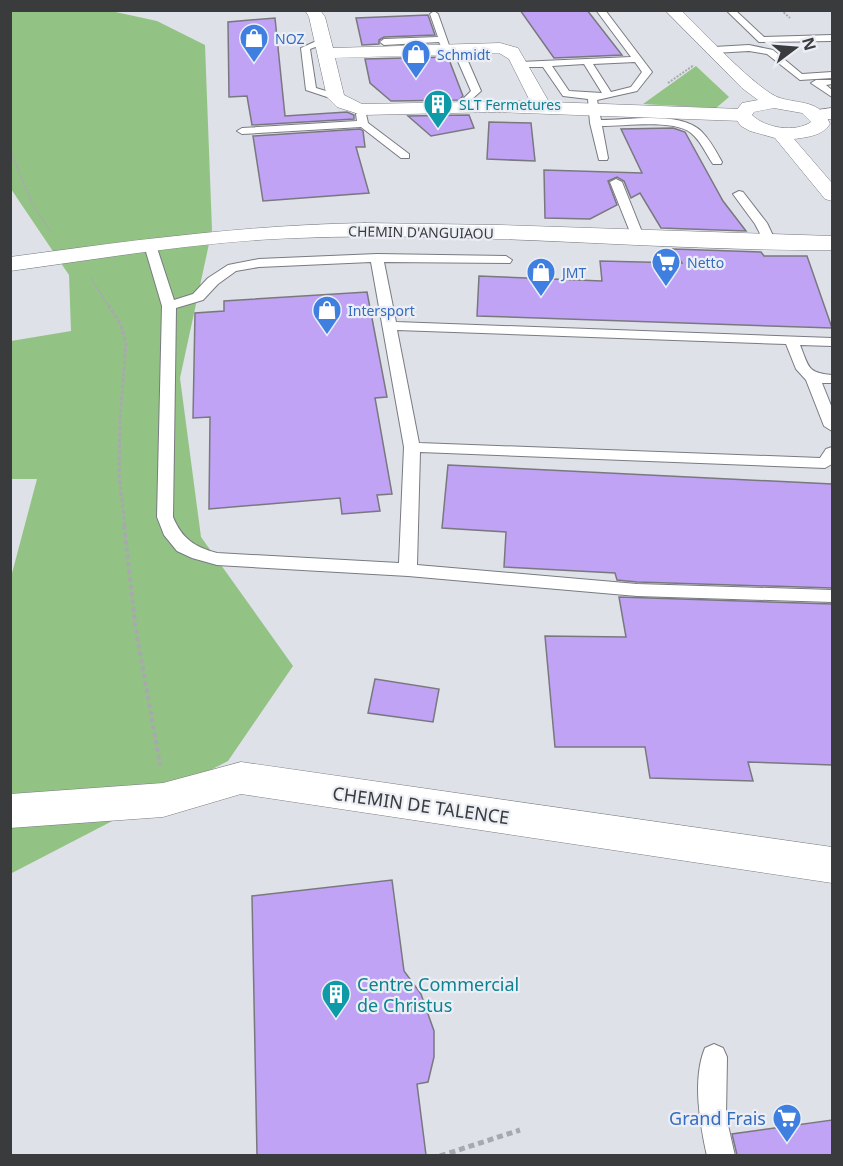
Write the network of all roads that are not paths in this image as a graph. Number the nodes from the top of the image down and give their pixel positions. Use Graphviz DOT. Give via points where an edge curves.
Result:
graph roads {
  1 [pos="312,10"];
  2 [pos="600,10"];
  3 [pos="672,10"];
  4 [pos="730,10"];
  5 [pos="434,14"];
  6 [pos="693,33"];
  7 [pos="832,38"];
  8 [pos="384,42"];
  9 [pos="445,44"];
  10 [pos="325,47"];
  11 [pos="714,50"];
  12 [pos="462,59"];
  13 [pos="637,59"];
  14 [pos="586,61"];
  15 [pos="545,63"];
  16 [pos="520,65"];
  17 [pos="832,75"];
  18 [pos="832,82"];
  19 [pos="832,94"];
  20 [pos="608,96"];
  21 [pos="462,105"];
  22 [pos="541,105"];
  23 [pos="757,108"];
  24 [pos="593,109"];
  25 [pos="825,115"];
  26 [pos="362,117"];
  27 [pos="242,131"];
  28 [pos="803,132"];
  29 [pos="782,133"];
  30 [pos="405,156"];
  31 [pos="603,158"];
  32 [pos="717,162"];
  33 [pos="832,175"];
  34 [pos="616,182"];
  35 [pos="739,194"];
  36 [pos="832,195"];
  37 [pos="638,237"];
  38 [pos="770,242"];
  39 [pos="832,243"];
  40 [pos="150,245"];
  41 [pos="376,258"];
  42 [pos="506,260"];
  43 [pos="10,264"];
  44 [pos="169,306"];
  45 [pos="389,326"];
  46 [pos="791,341"];
  47 [pos="832,342"];
  48 [pos="813,378"];
  49 [pos="832,379"];
  50 [pos="831,419"];
  51 [pos="412,447"];
  52 [pos="832,452"];
  53 [pos="408,570"];
  54 [pos="832,596"];
  55 [pos="10,812"];
  56 [pos="832,865"];
  57 [pos="714,1057"];
  58 [pos="721,1155"];
  1 -- 10 [label="street"];
  2 -- 13 [label="lane"];
  3 -- 6 [label="street"];
  4 -- 7 [label="lane" via="762,40"];
  5 -- 9 [label="lane"];
  6 -- 11 [label="street"];
  6 -- 23 [label="street" via="705,57"];
  8 -- 9 [label="lane"];
  9 -- 10 [label="street"];
  9 -- 16 [label="street" via="500,48 512,52"];
  10 -- 26 [label="street" via="336,97"];
  11 -- 17 [label="lane" via="749,48 770,52 800,77"];
  11 -- 23 [label="street" via="747,84"];
  12 -- 21 [label="lane" via="476,90"];
  13 -- 14 [label="lane"];
  13 -- 20 [label="lane" via="647,72 634,89"];
  14 -- 15 [label="lane"];
  14 -- 20 [label="lane"];
  15 -- 16 [label="lane"];
  15 -- 24 [label="lane" via="566,94"];
  16 -- 22 [label="street"];
  18 -- 19 [label="lane" via="816,83"];
  20 -- 24 [label="lane"];
  21 -- 22 [label="street"];
  21 -- 26 [label="street"];
  22 -- 24 [label="street"];
  23 -- 24 [label="street"];
  23 -- 25 [label="street" via="799,106"];
  23 -- 29 [label="street" via="744,120"];
  24 -- 31 [label="lane"];
  24 -- 32 [label="lane" via="690,126 701,135"];
  25 -- 28 [label="street" via="818,127"];
  26 -- 27 [label="lane"];
  26 -- 30 [label="lane"];
  28 -- 29 [label="street"];
  28 -- 33 [label="street" via="804,142"];
  29 -- 36 [label="street"];
  34 -- 37 [label="lane"];
  35 -- 38 [label="lane"];
  37 -- 38 [label="street, CHEMIN D'ANGUIAOU"];
  37 -- 40 [label="street, CHEMIN D'ANGUIAOU" via="348,230 246,234"];
  38 -- 39 [label="street, CHEMIN D'ANGUIAOU"];
  40 -- 43 [label="street, CHEMIN D'ANGUIAOU"];
  40 -- 44 [label="lane"];
  41 -- 42 [label="lane"];
  41 -- 44 [label="lane" via="259,263 232,268 198,297"];
  41 -- 45 [label="lane"];
  44 -- 53 [label="lane" via="165,517 177,543 196,554 217,559"];
  45 -- 46 [label="lane"];
  45 -- 51 [label="lane"];
  46 -- 47 [label="lane"];
  46 -- 48 [label="lane" via="803,369"];
  48 -- 49 [label="lane"];
  48 -- 50 [label="lane"];
  51 -- 52 [label="lane" via="825,463"];
  51 -- 53 [label="lane"];
  53 -- 54 [label="lane" via="637,590"];
  55 -- 56 [label="street, CHEMIN DE TALENCE" via="163,800 241,778"];
  57 -- 58 [label="lane" via="712,1116"];
}
